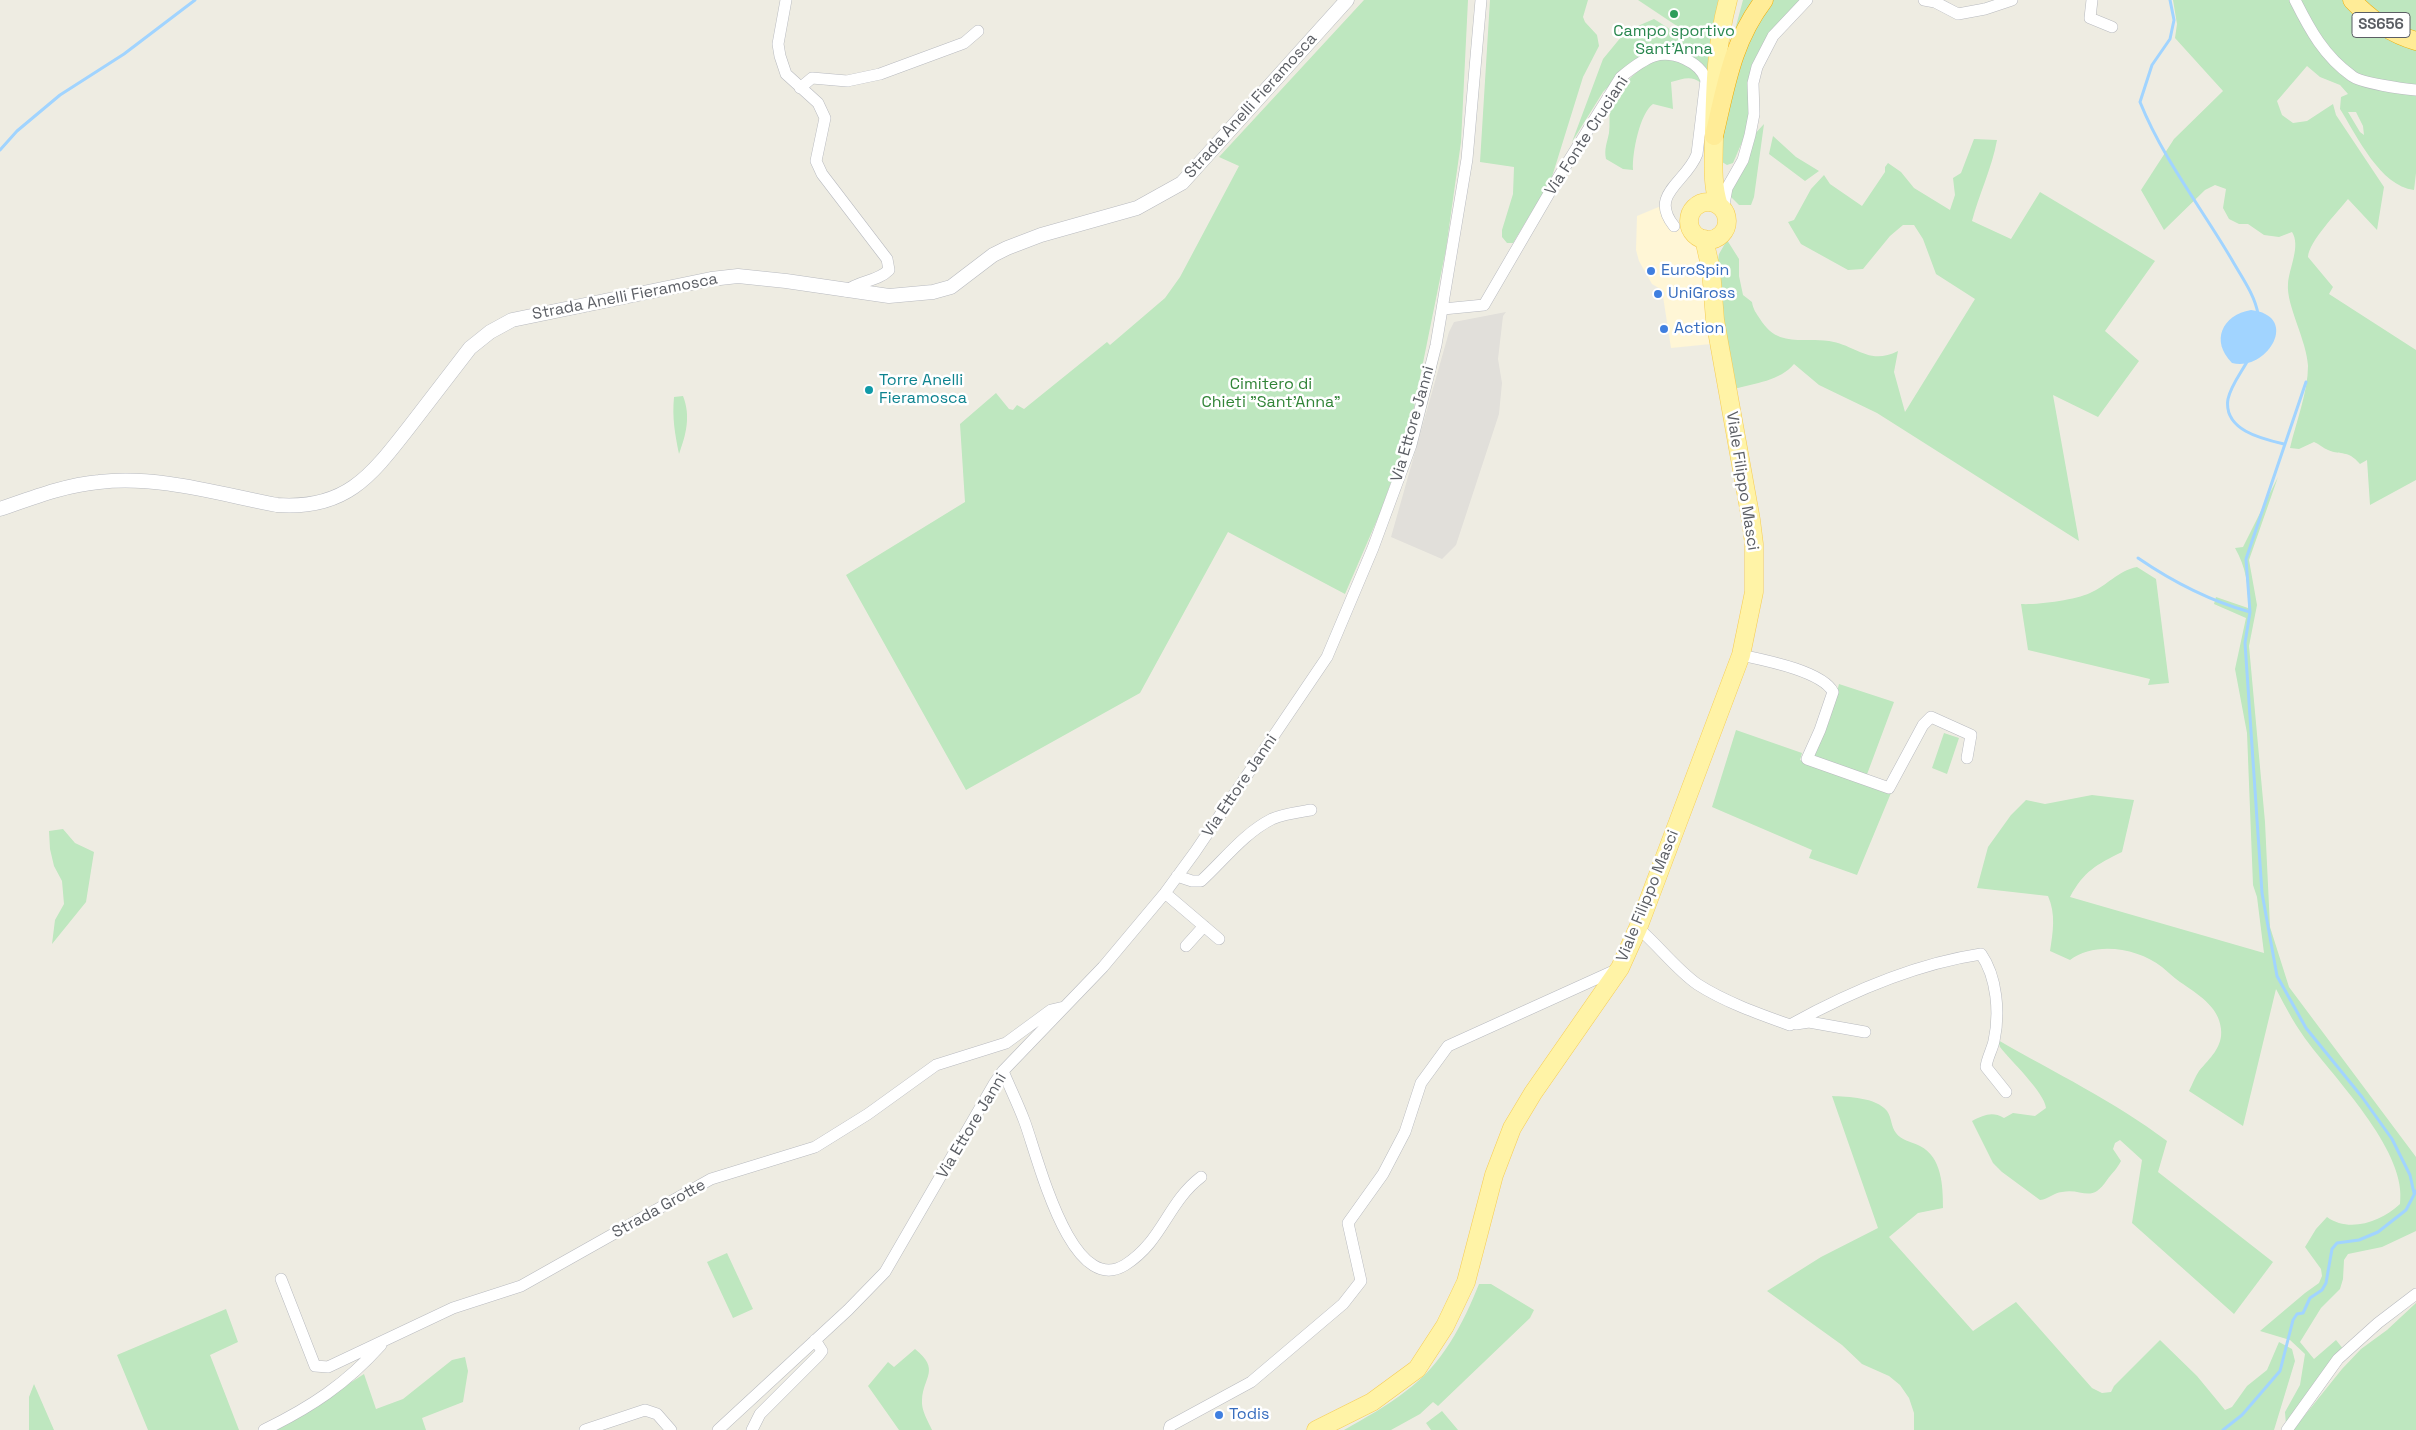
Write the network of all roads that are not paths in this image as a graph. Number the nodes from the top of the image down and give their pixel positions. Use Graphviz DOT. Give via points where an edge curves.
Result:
graph roads {
  1 [pos="786,0"];
  2 [pos="1347,0"];
  3 [pos="1481,0"];
  4 [pos="1728,0"];
  5 [pos="1740,0"];
  6 [pos="1764,0"];
  7 [pos="1807,0"];
  8 [pos="1924,0"];
  9 [pos="2012,0"];
  10 [pos="2092,0"];
  11 [pos="2295,0"];
  12 [pos="2352,0"];
  13 [pos="2112,27"];
  14 [pos="978,30"];
  15 [pos="2416,41"];
  16 [pos="800,88"];
  17 [pos="2416,90"];
  18 [pos="1714,142"];
  19 [pos="1737,170"];
  20 [pos="1715,206"];
  21 [pos="1674,226"];
  22 [pos="1711,237"];
  23 [pos="846,291"];
  24 [pos="1443,309"];
  25 [pos="0,509"];
  26 [pos="1740,655"];
  27 [pos="1967,758"];
  28 [pos="1311,810"];
  29 [pos="1177,876"];
  30 [pos="1165,893"];
  31 [pos="1204,926"];
  32 [pos="1638,928"];
  33 [pos="1219,939"];
  34 [pos="1186,946"];
  35 [pos="1620,968"];
  36 [pos="1064,1007"];
  37 [pos="1790,1025"];
  38 [pos="1865,1032"];
  39 [pos="1003,1071"];
  40 [pos="2006,1092"];
  41 [pos="1201,1177"];
  42 [pos="281,1279"];
  43 [pos="2416,1294"];
  44 [pos="385,1340"];
  45 [pos="815,1340"];
  46 [pos="264,1430"];
  47 [pos="585,1430"];
  48 [pos="671,1430"];
  49 [pos="718,1430"];
  50 [pos="752,1430"];
  51 [pos="1169,1430"];
  52 [pos="1316,1430"];
  53 [pos="2287,1430"];
  1 -- 16 [label="street" via="778,44 786,74"];
  2 -- 23 [label="street, Strada Anelli Fieramosca" via="1182,183 1137,208 1007,248 951,287 889,296"];
  3 -- 24 [label="street, Via Ettore Janni" via="1467,159"];
  4 -- 18 [label="main road" via="1716,65"];
  5 -- 18 [label="main road" via="1729,38"];
  6 -- 18 [label="highway" via="1746,26 1734,53"];
  7 -- 19 [label="street" via="1773,36 1757,67 1753,83 1754,114 1743,160"];
  8 -- 9 [label="street" via="1958,14"];
  10 -- 13 [label="street" via="2090,18"];
  11 -- 17 [label="street" via="2315,40 2353,78"];
  12 -- 15 [label="highway, SS656" via="2390,31"];
  14 -- 16 [label="street" via="964,43 880,74 847,81 812,78"];
  16 -- 23 [label="street" via="818,103 825,118 816,161 822,174 887,259 889,270 881,278"];
  18 -- 19 [label="street" via="1724,170 1729,173"];
  18 -- 20 [label="main road"];
  19 -- 20 [label="street"];
  20 -- 22 [label="main road" via="1727,222"];
  20 -- 22 [label="main road" via="1693,209 1689,219 1691,230"];
  21 -- 24 [label="street, Via Fonte Cruciani" via="1666,215 1665,202 1672,187 1693,166 1706,88 1704,72 1683,59 1670,55 1655,56 1621,77 1484,305"];
  22 -- 26 [label="main road, Viale Filippo Masci" via="1716,320 1754,544 1754,592"];
  23 -- 25 [label="street, Strada Anelli Fieramosca" via="786,281 729,277 512,320 470,348 369,477 349,492 315,504 277,505 148,480 99,482 57,490"];
  24 -- 29 [label="street, Via Ettore Janni" via="1411,445 1373,548 1327,657"];
  26 -- 27 [label="street" via="1800,671 1829,684 1833,692 1807,759 1889,788 1931,717 1970,735"];
  26 -- 32 [label="main road, Viale Filippo Masci"];
  28 -- 29 [label="street" via="1274,818 1258,828 1201,881 1192,882"];
  29 -- 30 [label="street, Via Ettore Janni"];
  30 -- 31 [label="street"];
  30 -- 36 [label="street, Via Ettore Janni" via="1103,967"];
  31 -- 33 [label="street"];
  31 -- 34 [label="street"];
  32 -- 35 [label="main road, Viale Filippo Masci"];
  32 -- 37 [label="street" via="1658,944 1675,966 1698,984"];
  35 -- 51 [label="street" via="1448,1046 1421,1083 1405,1132 1383,1174 1348,1223 1361,1281 1343,1304 1251,1382 1170,1426"];
  35 -- 52 [label="main road, Viale Filippo Masci" via="1512,1128 1494,1175 1466,1282 1445,1326 1417,1369 1372,1402"];
  36 -- 39 [label="street, Via Ettore Janni"];
  36 -- 44 [label="street, Strada Grotte" via="1051,1010 1006,1042 936,1065 815,1147 711,1179 521,1286 452,1308"];
  37 -- 38 [label="street" via="1809,1022"];
  37 -- 40 [label="street" via="1863,989 1957,957 1981,954 1990,967 1996,990 1995,1039 1986,1067"];
  39 -- 41 [label="street" via="1024,1120 1055,1211 1076,1249 1097,1268 1113,1271 1147,1248 1180,1196"];
  39 -- 45 [label="street, Via Ettore Janni" via="885,1272"];
  42 -- 44 [label="street" via="315,1366 328,1367"];
  43 -- 53 [label="street" via="2338,1359"];
  44 -- 46 [label="street, Strada Grotte" via="358,1371 312,1405"];
  45 -- 49 [label="street, Via Ettore Janni"];
  45 -- 50 [label="street" via="822,1351 760,1414"];
  47 -- 48 [label="street" via="645,1410 657,1414"];
}
